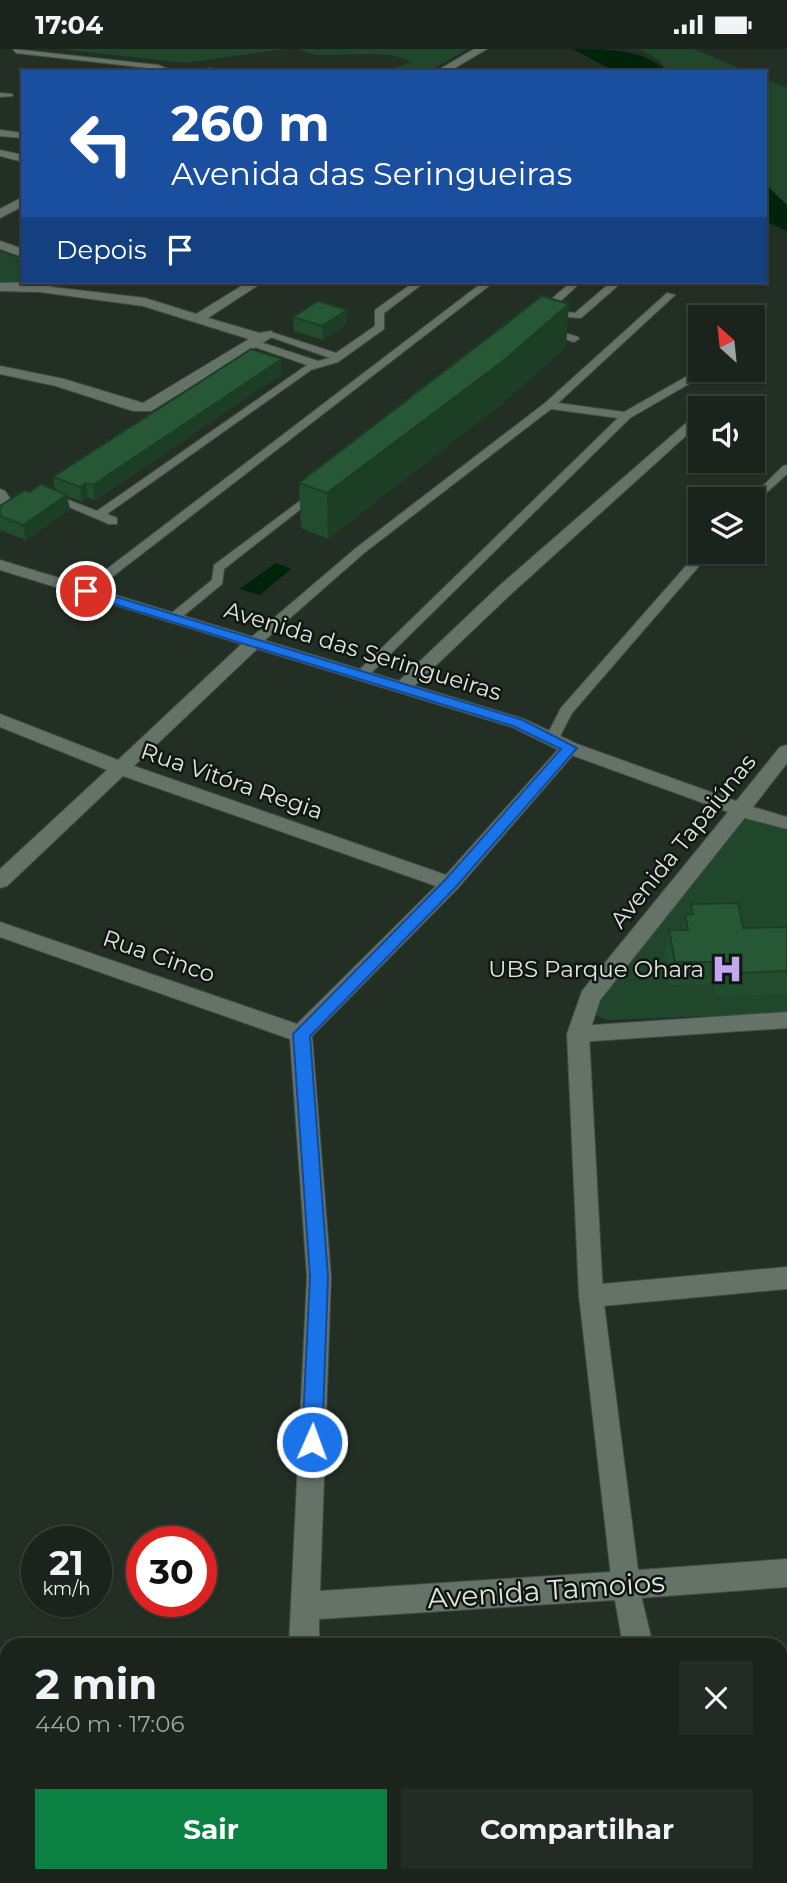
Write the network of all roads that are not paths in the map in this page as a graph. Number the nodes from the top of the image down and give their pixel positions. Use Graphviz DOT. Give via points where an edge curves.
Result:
graph roads {
  1 [pos="16,51"];
  2 [pos="477,52"];
  3 [pos="163,70"];
  4 [pos="444,70"];
  5 [pos="0,133"];
  6 [pos="21,136"];
  7 [pos="0,153"];
  8 [pos="21,158"];
  9 [pos="21,202"];
  10 [pos="0,214"];
  11 [pos="0,245"];
  12 [pos="21,252"];
  13 [pos="101,284"];
  14 [pos="254,284"];
  15 [pos="418,284"];
  16 [pos="486,284"];
  17 [pos="574,284"];
  18 [pos="615,284"];
  19 [pos="47,285"];
  20 [pos="0,287"];
  21 [pos="670,295"];
  22 [pos="145,302"];
  23 [pos="544,311"];
  24 [pos="200,317"];
  25 [pos="260,338"];
  26 [pos="574,339"];
  27 [pos="337,357"];
  28 [pos="316,364"];
  29 [pos="0,370"];
  30 [pos="688,380"];
  31 [pos="549,405"];
  32 [pos="626,416"];
  33 [pos="688,426"];
  34 [pos="787,468"];
  35 [pos="326,484"];
  36 [pos="765,490"];
  37 [pos="0,494"];
  38 [pos="47,495"];
  39 [pos="0,502"];
  40 [pos="98,515"];
  41 [pos="113,521"];
  42 [pos="695,564"];
  43 [pos="0,565"];
  44 [pos="86,591"];
  45 [pos="172,619"];
  46 [pos="252,644"];
  47 [pos="362,675"];
  48 [pos="403,687"];
  49 [pos="0,720"];
  50 [pos="561,743"];
  51 [pos="787,751"];
  52 [pos="118,767"];
  53 [pos="740,810"];
  54 [pos="787,823"];
  55 [pos="0,881"];
  56 [pos="450,884"];
  57 [pos="0,929"];
  58 [pos="787,1020"];
  59 [pos="301,1034"];
  60 [pos="578,1034"];
  61 [pos="787,1278"];
  62 [pos="591,1296"];
  63 [pos="787,1573"];
  64 [pos="626,1585"];
  65 [pos="304,1606"];
  66 [pos="304,1638"];
  67 [pos="637,1638"];
  1 -- 3 [label="lane"];
  2 -- 4 [label="street"];
  5 -- 6 [label="lane"];
  7 -- 8 [label="street"];
  9 -- 10 [label="street"];
  11 -- 12 [label="street"];
  13 -- 22 [label="street"];
  14 -- 24 [label="street"];
  15 -- 27 [label="lane" via="379,312 380,327"];
  16 -- 44 [label="lane"];
  17 -- 23 [label="lane"];
  18 -- 23 [label="lane" via="577,316"];
  19 -- 20 [label="street"];
  19 -- 22 [label="street"];
  21 -- 31 [label="lane"];
  22 -- 24 [label="street"];
  23 -- 26 [label="lane" via="530,325"];
  24 -- 25 [label="street"];
  25 -- 27 [label="lane"];
  25 -- 28 [label="lane"];
  25 -- 29 [label="street" via="153,405 133,407 60,382"];
  27 -- 28 [label="lane"];
  28 -- 40 [label="lane"];
  30 -- 32 [label="lane"];
  31 -- 32 [label="lane"];
  31 -- 46 [label="lane" via="427,496"];
  32 -- 47 [label="lane"];
  33 -- 48 [label="street"];
  34 -- 36 [label="lane"];
  35 -- 45 [label="lane" via="218,568 218,581"];
  37 -- 39 [label="street"];
  38 -- 40 [label="lane"];
  40 -- 41 [label="lane"];
  42 -- 50 [label="lane" via="566,711"];
  43 -- 44 [label="street, Avenida das Seringueiras"];
  44 -- 45 [label="street, Avenida das Seringueiras"];
  45 -- 46 [label="street, Avenida das Seringueiras"];
  46 -- 47 [label="street, Avenida das Seringueiras"];
  46 -- 52 [label="street"];
  47 -- 48 [label="street, Avenida das Seringueiras"];
  48 -- 50 [label="street, Avenida das Seringueiras" via="518,723"];
  49 -- 52 [label="street, Rua Vitóra Regia"];
  50 -- 53 [label="street, Avenida das Seringueiras"];
  50 -- 56 [label="street"];
  51 -- 53 [label="street, Avenida Tapaiúnas"];
  52 -- 55 [label="street"];
  52 -- 56 [label="street, Rua Vitóra Regia"];
  53 -- 54 [label="street, Avenida das Seringueiras"];
  53 -- 60 [label="street, Avenida Tapaiúnas" via="590,997"];
  56 -- 59 [label="street"];
  57 -- 59 [label="street, Rua Cinco"];
  58 -- 60 [label="street"];
  59 -- 65 [label="street" via="319,1277"];
  60 -- 62 [label="street"];
  61 -- 62 [label="street"];
  62 -- 64 [label="street"];
  63 -- 64 [label="street, Avenida Tamoios"];
  64 -- 65 [label="street, Avenida Tamoios"];
  64 -- 67 [label="street"];
  65 -- 66 [label="street"];
}
